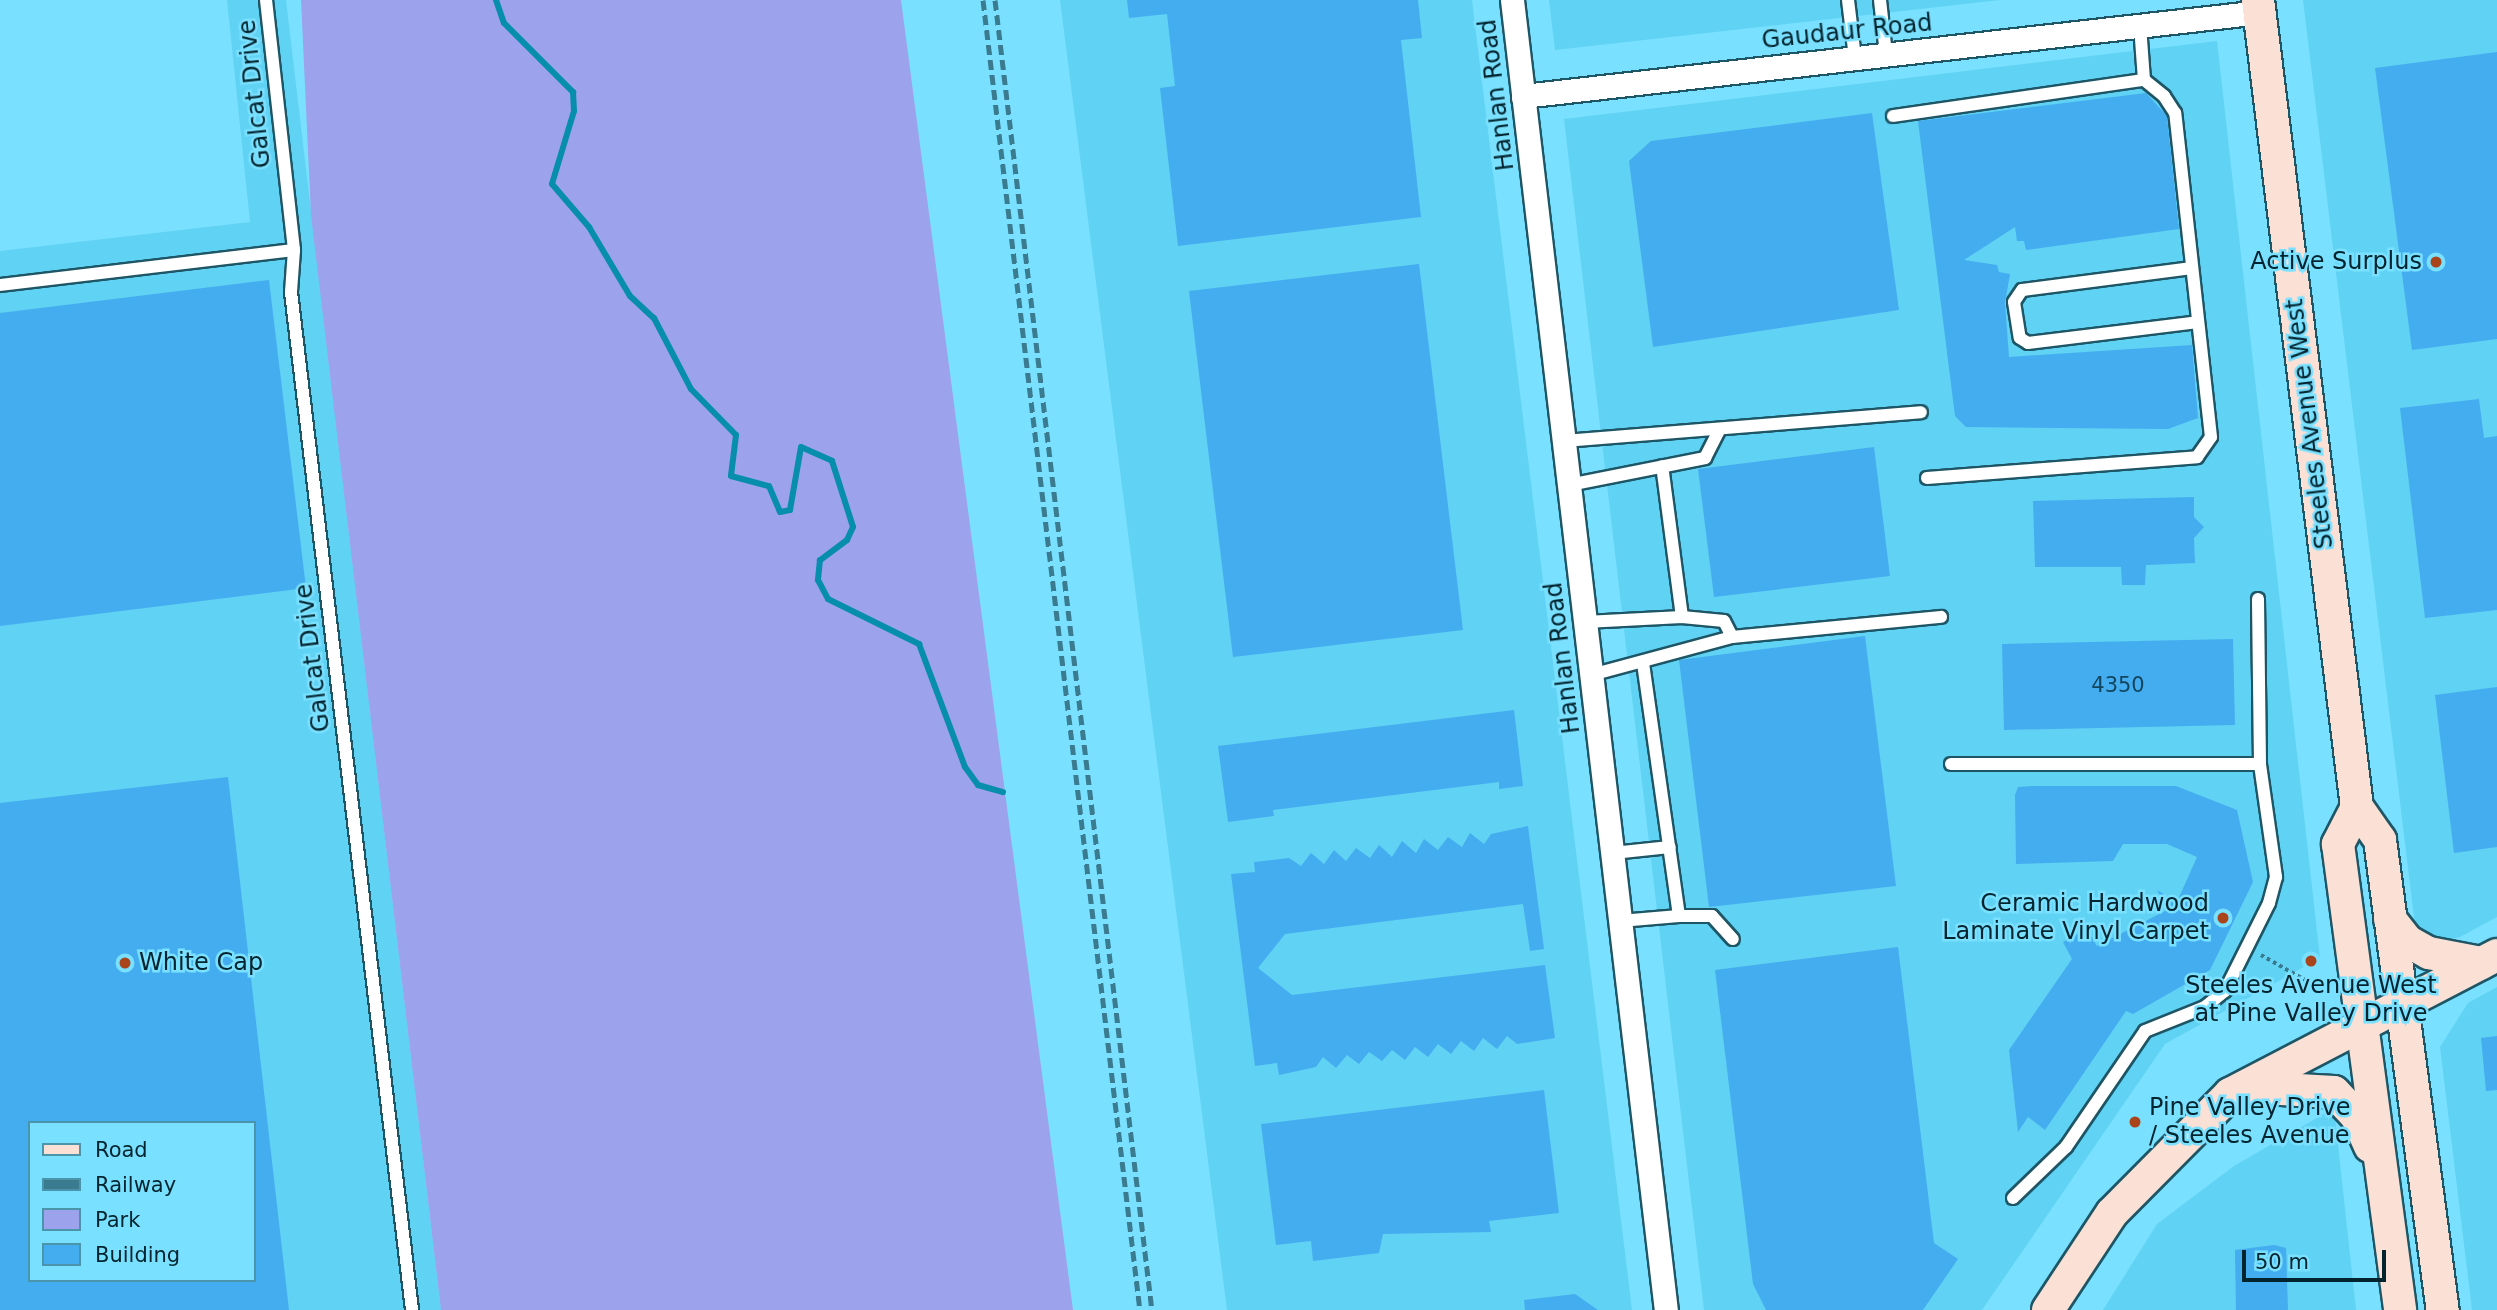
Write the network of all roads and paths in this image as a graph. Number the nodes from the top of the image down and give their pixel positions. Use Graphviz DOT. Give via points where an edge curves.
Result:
graph roads {
  1 [pos="266,0"];
  2 [pos="1512,0"];
  3 [pos="1848,0"];
  4 [pos="1880,0"];
  5 [pos="2259,6"];
  6 [pos="2140,26"];
  7 [pos="1886,54"];
  8 [pos="1856,58"];
  9 [pos="2144,80"];
  10 [pos="1523,96"];
  11 [pos="1892,116"];
  12 [pos="294,250"];
  13 [pos="2192,268"];
  14 [pos="0,285"];
  15 [pos="2198,322"];
  16 [pos="1921,412"];
  17 [pos="1719,431"];
  18 [pos="1564,441"];
  19 [pos="1662,466"];
  20 [pos="1927,478"];
  21 [pos="1569,485"];
  22 [pos="2258,599"];
  23 [pos="1682,617"];
  24 [pos="1941,617"];
  25 [pos="1585,622"];
  26 [pos="1732,637"];
  27 [pos="1643,662"];
  28 [pos="1591,675"];
  29 [pos="1951,764"];
  30 [pos="2260,764"];
  31 [pos="2357,807"];
  32 [pos="1670,847"];
  33 [pos="1613,853"];
  34 [pos="1679,916"];
  35 [pos="2390,919"];
  36 [pos="1620,921"];
  37 [pos="1733,939"];
  38 [pos="2247,947"];
  39 [pos="2489,959"];
  40 [pos="2307,981"];
  41 [pos="2400,1004"];
  42 [pos="2362,1024"];
  43 [pos="2238,1088"];
  44 [pos="2382,1173"];
  45 [pos="2014,1198"];
  46 [pos="412,1310"];
  47 [pos="1666,1310"];
  48 [pos="2048,1310"];
  49 [pos="2400,1310"];
  50 [pos="2443,1310"];
  1 -- 12 [label="lane, Galcat Drive"];
  2 -- 10 [label="street, Hanlan Road"];
  3 -- 8 [label="lane"];
  4 -- 7 [label="lane"];
  5 -- 6 [label="street, Gaudaur Road"];
  5 -- 31 [label="main road, Steeles Avenue West"];
  6 -- 7 [label="street, Gaudaur Road"];
  6 -- 9 [label="lane"];
  7 -- 8 [label="street, Gaudaur Road"];
  8 -- 10 [label="street, Gaudaur Road"];
  9 -- 11 [label="lane"];
  9 -- 13 [label="lane" via="2164,96 2175,113"];
  10 -- 18 [label="street, Hanlan Road"];
  12 -- 14 [label="lane"];
  12 -- 46 [label="lane, Galcat Drive" via="291,292"];
  13 -- 15 [label="lane"];
  13 -- 15 [label="lane" via="2022,290 2014,302 2020,338 2028,343"];
  15 -- 20 [label="lane" via="2211,438 2197,457"];
  16 -- 17 [label="lane"];
  17 -- 18 [label="lane"];
  17 -- 19 [label="lane" via="1705,458"];
  18 -- 21 [label="street, Hanlan Road"];
  19 -- 21 [label="lane"];
  19 -- 23 [label="lane"];
  21 -- 25 [label="street, Hanlan Road"];
  22 -- 30 [label="lane"];
  23 -- 25 [label="lane"];
  23 -- 26 [label="lane" via="1724,621"];
  24 -- 26 [label="lane"];
  25 -- 28 [label="street, Hanlan Road"];
  26 -- 27 [label="lane"];
  27 -- 28 [label="lane"];
  27 -- 32 [label="lane"];
  28 -- 33 [label="street, Hanlan Road"];
  29 -- 30 [label="lane"];
  30 -- 38 [label="lane" via="2276,877"];
  31 -- 35 [label="main road, Steeles Avenue West" via="2380,840"];
  31 -- 42 [label="main road" via="2338,844"];
  32 -- 33 [label="lane"];
  32 -- 34 [label="lane"];
  33 -- 36 [label="street, Hanlan Road"];
  34 -- 36 [label="lane"];
  34 -- 37 [label="lane" via="1713,916"];
  35 -- 39 [label="main road" via="2407,941 2429,953"];
  35 -- 41 [label="main road, Steeles Avenue West"];
  36 -- 47 [label="street, Hanlan Road"];
  38 -- 40 [label="path"];
  38 -- 45 [label="lane" via="2225,991 2204,1007 2146,1031 2066,1147"];
  39 -- 41 [label="main road"];
  41 -- 42 [label="main road"];
  41 -- 50 [label="main road, Steeles Avenue West"];
  42 -- 43 [label="main road"];
  42 -- 44 [label="main road"];
  43 -- 44 [label="main road" via="2270,1084 2334,1091 2357,1117"];
  43 -- 48 [label="main road" via="2112,1213"];
  44 -- 49 [label="main road"];
}
